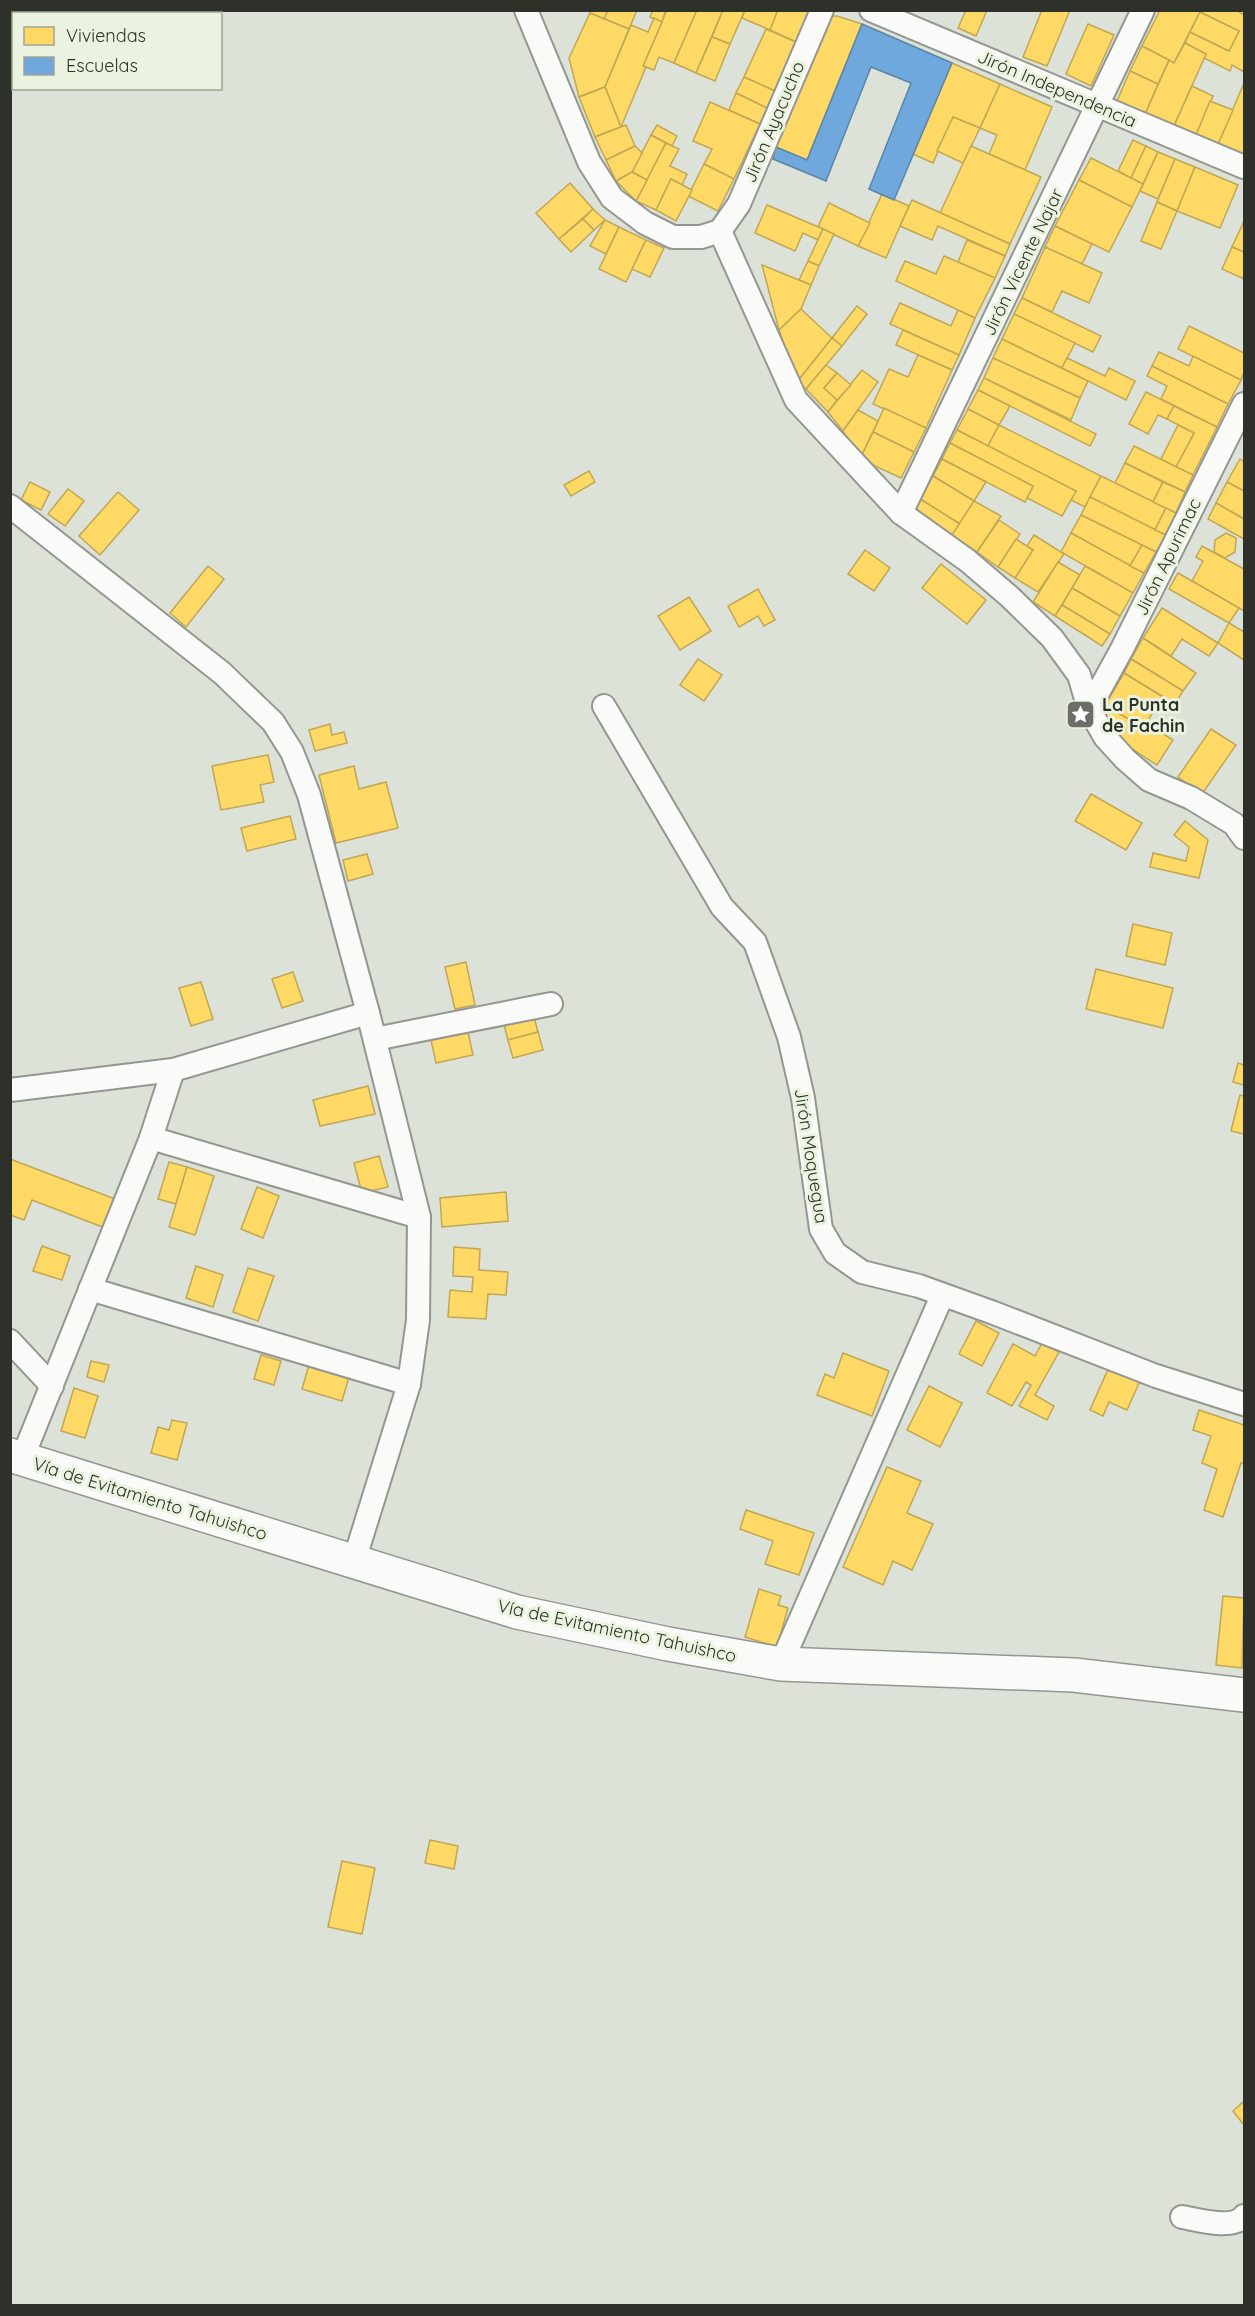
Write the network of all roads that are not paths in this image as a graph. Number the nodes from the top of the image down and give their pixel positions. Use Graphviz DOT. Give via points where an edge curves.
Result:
graph roads {
  1 [pos="526,10"];
  2 [pos="822,10"];
  3 [pos="871,10"];
  4 [pos="1143,10"];
  5 [pos="1098,107"];
  6 [pos="1245,168"];
  7 [pos="720,231"];
  8 [pos="1245,404"];
  9 [pos="10,506"];
  10 [pos="901,513"];
  11 [pos="604,706"];
  12 [pos="1089,709"];
  13 [pos="1245,838"];
  14 [pos="551,1004"];
  15 [pos="368,1013"];
  16 [pos="375,1039"];
  17 [pos="173,1070"];
  18 [pos="10,1090"];
  19 [pos="151,1138"];
  20 [pos="419,1217"];
  21 [pos="90,1289"];
  22 [pos="942,1296"];
  23 [pos="10,1341"];
  24 [pos="408,1384"];
  25 [pos="51,1386"];
  26 [pos="1245,1404"];
  27 [pos="16,1457"];
  28 [pos="354,1561"];
  29 [pos="781,1664"];
  30 [pos="1245,1695"];
  31 [pos="1245,2216"];
  32 [pos="1182,2217"];
  1 -- 7 [label="street" via="589,162 612,198 645,223 673,237 701,237"];
  2 -- 7 [label="street, Jirón Ayacucho" via="740,204"];
  3 -- 5 [label="street, Jirón Independencia"];
  4 -- 5 [label="street, Jirón Vicente Najar"];
  5 -- 6 [label="street, Jirón Independencia"];
  5 -- 10 [label="street, Jirón Vicente Najar"];
  7 -- 10 [label="street" via="796,400"];
  8 -- 12 [label="street, Jirón Apurimac"];
  9 -- 15 [label="street" via="222,673 273,722 292,752 309,795"];
  10 -- 12 [label="street" via="968,561 1052,638 1079,675"];
  11 -- 22 [label="street, Jirón Moquegua" via="722,907 755,942 789,1037 803,1098 821,1229 834,1253 862,1272"];
  12 -- 13 [label="street" via="1104,737 1149,780 1191,798 1234,824"];
  14 -- 16 [label="street"];
  15 -- 16 [label="street"];
  15 -- 17 [label="street"];
  16 -- 20 [label="street"];
  17 -- 18 [label="street"];
  17 -- 19 [label="street"];
  19 -- 20 [label="street"];
  19 -- 21 [label="street"];
  20 -- 24 [label="street" via="418,1320"];
  21 -- 24 [label="street"];
  21 -- 25 [label="street"];
  22 -- 26 [label="street, Jirón Moquegua" via="1156,1376"];
  22 -- 29 [label="street"];
  23 -- 25 [label="street"];
  24 -- 28 [label="street"];
  25 -- 27 [label="street"];
  27 -- 28 [label="main road, Vía de Evitamiento Tahuishco"];
  28 -- 29 [label="main road, Vía de Evitamiento Tahuishco" via="517,1612"];
  29 -- 30 [label="main road, Vía de Evitamiento Tahuishco" via="1074,1675"];
  31 -- 32 [label="street" via="1224,2224"];
}
